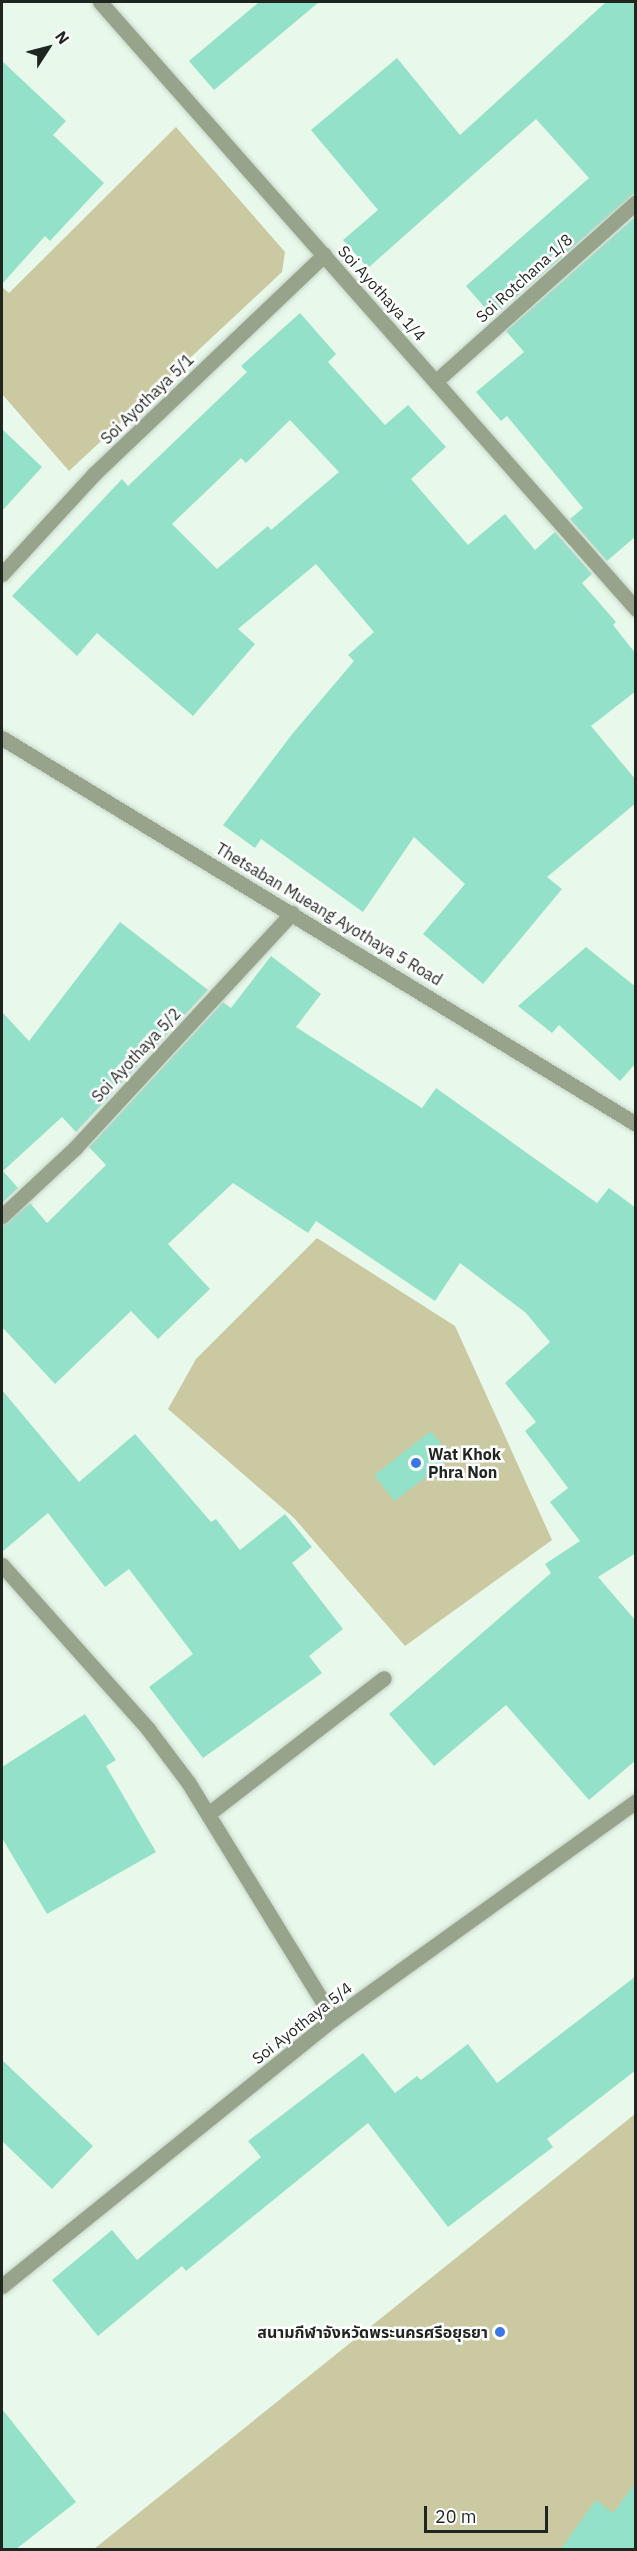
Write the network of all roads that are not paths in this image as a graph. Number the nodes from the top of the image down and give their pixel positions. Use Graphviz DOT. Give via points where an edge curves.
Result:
graph roads {
  1 [pos="100,2"];
  2 [pos="636,202"];
  3 [pos="324,255"];
  4 [pos="436,381"];
  5 [pos="2,574"];
  6 [pos="636,609"];
  7 [pos="2,738"];
  8 [pos="292,913"];
  9 [pos="634,1121"];
  10 [pos="2,1216"];
  11 [pos="2,1565"];
  12 [pos="384,1678"];
  13 [pos="636,1801"];
  14 [pos="208,1814"];
  15 [pos="333,2019"];
  16 [pos="2,2286"];
  1 -- 3 [label="street, Soi Ayothaya 1/4"];
  2 -- 4 [label="street, Soi Rotchana 1/8"];
  3 -- 4 [label="street, Soi Ayothaya 1/4"];
  3 -- 5 [label="street, Soi Ayothaya 5/1" via="94,474"];
  4 -- 6 [label="street, Soi Ayothaya 1/4"];
  7 -- 8 [label="street, Thetsaban Mueang Ayothaya 5 Road"];
  8 -- 9 [label="street, Thetsaban Mueang Ayothaya 5 Road"];
  8 -- 10 [label="street, Soi Ayothaya 5/2" via="75,1148"];
  11 -- 14 [label="street" via="148,1729"];
  12 -- 14 [label="street"];
  13 -- 15 [label="street, Soi Ayothaya 5/4"];
  14 -- 15 [label="street"];
  15 -- 16 [label="street, Soi Ayothaya 5/4"];
}
